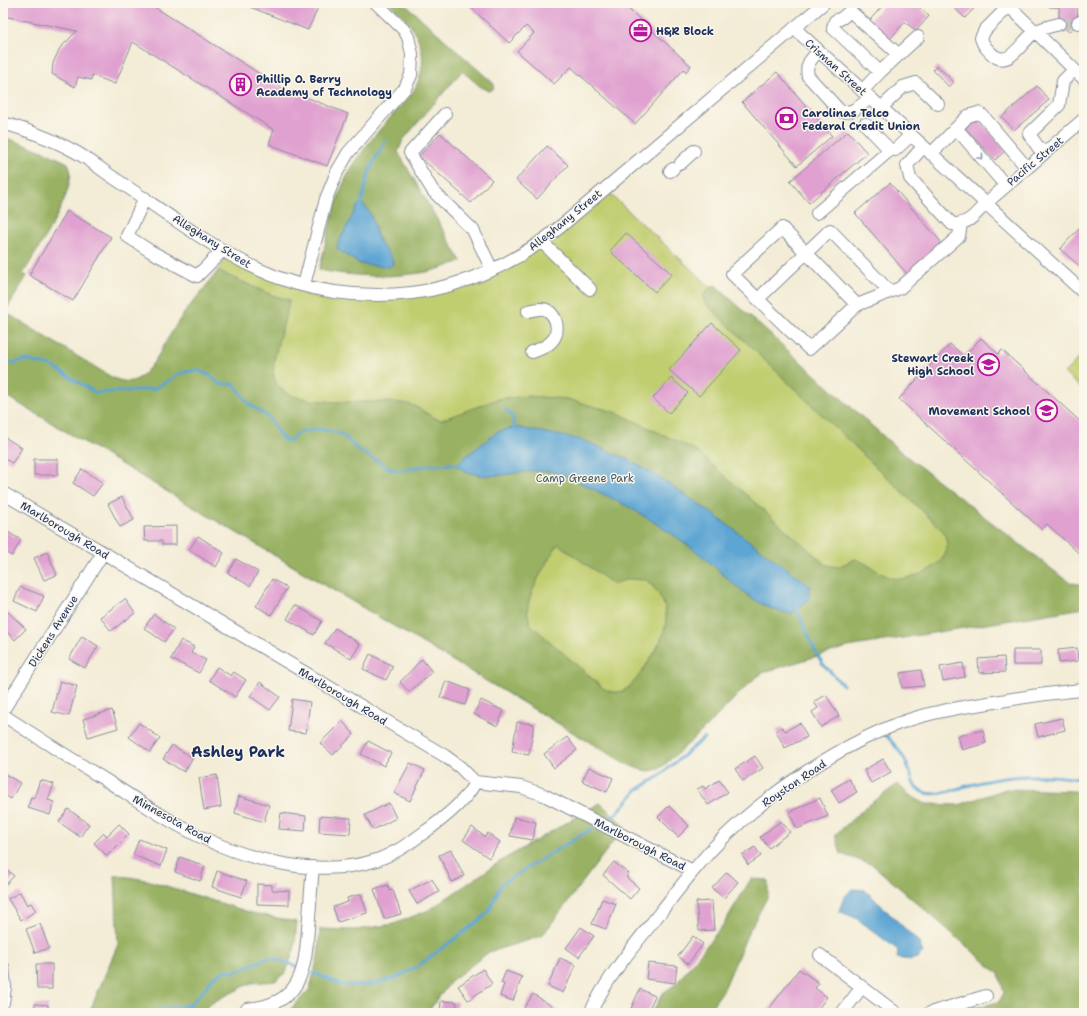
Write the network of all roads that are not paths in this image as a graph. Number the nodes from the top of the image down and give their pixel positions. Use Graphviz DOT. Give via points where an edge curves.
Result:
graph roads {
  1 [pos="376,3"];
  2 [pos="822,4"];
  3 [pos="1010,5"];
  4 [pos="854,7"];
  5 [pos="836,21"];
  6 [pos="1058,24"];
  7 [pos="794,28"];
  8 [pos="1035,31"];
  9 [pos="918,37"];
  10 [pos="819,51"];
  11 [pos="899,55"];
  12 [pos="1074,70"];
  13 [pos="880,72"];
  14 [pos="1084,79"];
  15 [pos="866,94"];
  16 [pos="938,104"];
  17 [pos="881,108"];
  18 [pos="445,114"];
  19 [pos="1084,119"];
  20 [pos="3,123"];
  21 [pos="865,124"];
  22 [pos="956,128"];
  23 [pos="910,135"];
  24 [pos="890,150"];
  25 [pos="927,150"];
  26 [pos="694,151"];
  27 [pos="1043,154"];
  28 [pos="675,168"];
  29 [pos="1027,168"];
  30 [pos="1006,186"];
  31 [pos="145,198"];
  32 [pos="985,204"];
  33 [pos="817,213"];
  34 [pos="961,224"];
  35 [pos="541,241"];
  36 [pos="223,250"];
  37 [pos="807,253"];
  38 [pos="492,270"];
  39 [pos="304,285"];
  40 [pos="590,289"];
  41 [pos="890,292"];
  42 [pos="1084,293"];
  43 [pos="758,299"];
  44 [pos="857,305"];
  45 [pos="528,311"];
  46 [pos="532,352"];
  47 [pos="3,493"];
  48 [pos="103,553"];
  49 [pos="1084,690"];
  50 [pos="3,710"];
  51 [pos="3,715"];
  52 [pos="475,782"];
  53 [pos="313,867"];
  54 [pos="693,871"];
  55 [pos="820,955"];
  56 [pos="3,967"];
  57 [pos="862,987"];
  58 [pos="986,996"];
  59 [pos="3,1003"];
  60 [pos="246,1009"];
  61 [pos="590,1013"];
  62 [pos="842,1013"];
  63 [pos="896,1013"];
  64 [pos="930,1013"];
  1 -- 39 [label="street" via="400,25 408,37 412,54 411,75 405,88 348,153 337,172 326,199"];
  2 -- 5 [label="street"];
  2 -- 7 [label="street, Alleghany Street"];
  3 -- 8 [label="street"];
  3 -- 8 [label="street" via="985,30 981,38 983,45 996,58 1003,60 1011,57"];
  4 -- 5 [label="street"];
  4 -- 11 [label="street"];
  5 -- 13 [label="street" via="833,28"];
  6 -- 8 [label="street"];
  7 -- 10 [label="street, Crisman Street"];
  7 -- 35 [label="street, Alleghany Street"];
  8 -- 12 [label="street"];
  9 -- 11 [label="street"];
  10 -- 15 [label="street, Crisman Street"];
  10 -- 15 [label="street" via="808,63 808,76 840,111 853,111"];
  11 -- 13 [label="street"];
  12 -- 14 [label="street"];
  12 -- 27 [label="street" via="1063,82 1059,104 1029,134"];
  13 -- 15 [label="street"];
  15 -- 17 [label="street, Crisman Street"];
  16 -- 17 [label="street" via="916,83 902,87"];
  17 -- 23 [label="street, Crisman Street"];
  18 -- 38 [label="street" via="410,154 433,191 473,230"];
  19 -- 27 [label="street, Pacific Street"];
  20 -- 31 [label="street, Alleghany Street" via="40,135 73,150"];
  21 -- 24 [label="street"];
  22 -- 25 [label="street"];
  22 -- 29 [label="street" via="968,116 978,113"];
  22 -- 30 [label="street, one-way"];
  23 -- 24 [label="street" via="896,150"];
  23 -- 25 [label="street, Crisman Street"];
  24 -- 33 [label="street"];
  25 -- 32 [label="street, Crisman Street"];
  25 -- 34 [label="street" via="907,165 910,178 952,224"];
  26 -- 28 [label="street"];
  27 -- 29 [label="street, Pacific Street"];
  29 -- 30 [label="street, Pacific Street"];
  30 -- 32 [label="street, Pacific Street"];
  31 -- 36 [label="street, Alleghany Street"];
  31 -- 36 [label="street" via="127,236 197,276"];
  32 -- 34 [label="street, Pacific Street" via="972,219"];
  32 -- 42 [label="street, Crisman Street"];
  34 -- 41 [label="street" via="959,236 900,288"];
  35 -- 38 [label="street, Alleghany Street"];
  35 -- 40 [label="street"];
  36 -- 39 [label="street, Alleghany Street" via="261,270"];
  37 -- 41 [label="street" via="830,230"];
  37 -- 43 [label="street"];
  37 -- 43 [label="street" via="782,228 732,274"];
  37 -- 44 [label="street"];
  38 -- 39 [label="street, Alleghany Street" via="446,287 393,295 344,293"];
  41 -- 44 [label="street"];
  43 -- 44 [label="street" via="810,349"];
  45 -- 46 [label="street" via="539,308 546,310 557,324 557,333 551,342"];
  47 -- 48 [label="street, Marlborough Road"];
  48 -- 50 [label="street, Dickens Avenue"];
  48 -- 52 [label="street, Marlborough Road" via="445,756"];
  49 -- 54 [label="street, Royston Road" via="951,709 898,724 872,735 840,752 761,805 718,842"];
  51 -- 53 [label="street, Minnesota Road" via="158,813 203,838 258,858"];
  52 -- 53 [label="street, Minnesota Road" via="467,796 430,829 401,848 378,859 356,865"];
  52 -- 54 [label="street, Marlborough Road" via="521,787 544,795"];
  53 -- 60 [label="street" via="306,956 298,983 292,992 277,1002"];
  54 -- 61 [label="street, Royston Road" via="614,970"];
  55 -- 57 [label="street"];
  56 -- 59 [label="street"];
  57 -- 62 [label="street"];
  57 -- 63 [label="street"];
  58 -- 64 [label="street"];
}
